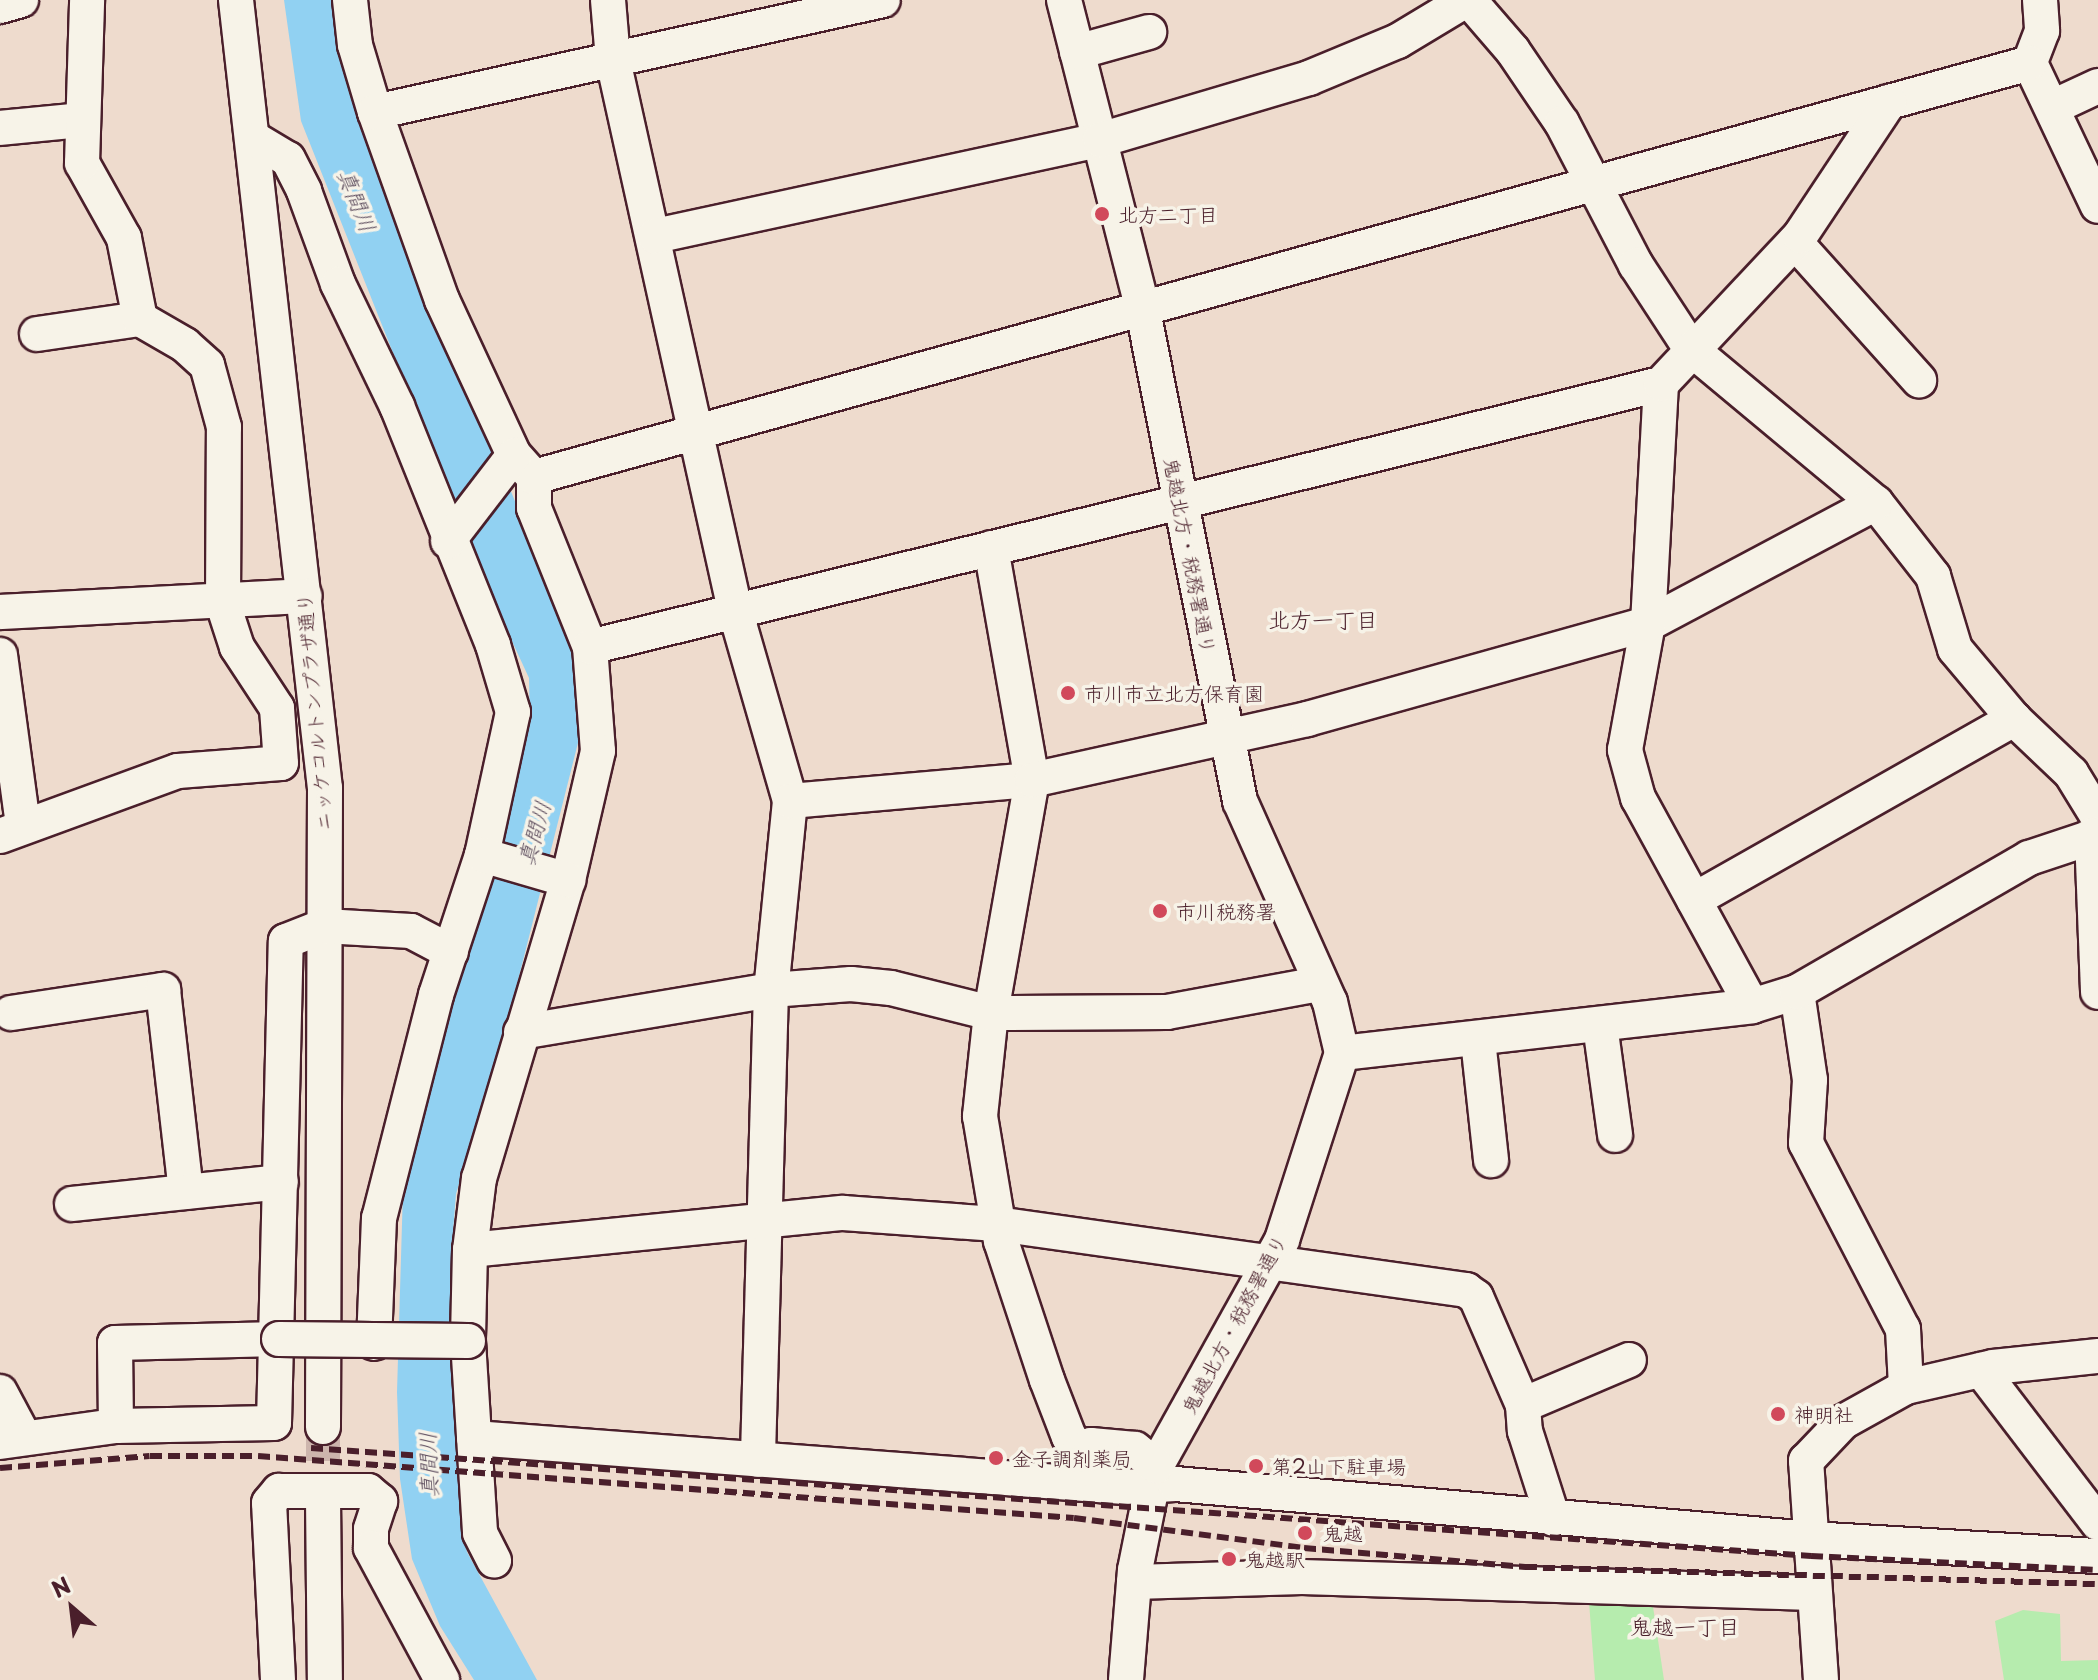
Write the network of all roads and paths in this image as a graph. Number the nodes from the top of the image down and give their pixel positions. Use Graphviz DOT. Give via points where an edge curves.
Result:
graph roads {
  1 [pos="21,0"];
  2 [pos="87,0"];
  3 [pos="236,0"];
  4 [pos="350,0"];
  5 [pos="608,0"];
  6 [pos="883,0"];
  7 [pos="1064,0"];
  8 [pos="1468,0"];
  9 [pos="2040,0"];
  10 [pos="0,6"];
  11 [pos="1149,32"];
  12 [pos="1077,52"];
  13 [pos="613,60"];
  14 [pos="2030,63"];
  15 [pos="2098,86"];
  16 [pos="1889,102"];
  17 [pos="2053,107"];
  18 [pos="375,112"];
  19 [pos="82,120"];
  20 [pos="0,128"];
  21 [pos="256,140"];
  22 [pos="1100,140"];
  23 [pos="1597,183"];
  24 [pos="2098,206"];
  25 [pos="655,236"];
  26 [pos="1795,242"];
  27 [pos="1143,311"];
  28 [pos="140,319"];
  29 [pos="37,334"];
  30 [pos="1691,349"];
  31 [pos="1919,380"];
  32 [pos="1661,384"];
  33 [pos="696,434"];
  34 [pos="527,480"];
  35 [pos="430,496"];
  36 [pos="477,499"];
  37 [pos="1178,499"];
  38 [pos="1876,503"];
  39 [pos="448,541"];
  40 [pos="991,548"];
  41 [pos="305,596"];
  42 [pos="223,604"];
  43 [pos="735,610"];
  44 [pos="0,612"];
  45 [pos="1648,624"];
  46 [pos="590,647"];
  47 [pos="0,655"];
  48 [pos="4,706"];
  49 [pos="2014,719"];
  50 [pos="1227,738"];
  51 [pos="1032,780"];
  52 [pos="790,801"];
  53 [pos="2096,829"];
  54 [pos="11,831"];
  55 [pos="482,855"];
  56 [pos="568,880"];
  57 [pos="1694,900"];
  58 [pos="324,926"];
  59 [pos="451,952"];
  60 [pos="1320,984"];
  61 [pos="771,990"];
  62 [pos="1797,992"];
  63 [pos="2098,992"];
  64 [pos="1752,1006"];
  65 [pos="11,1013"];
  66 [pos="991,1013"];
  67 [pos="1600,1025"];
  68 [pos="521,1032"];
  69 [pos="1478,1040"];
  70 [pos="1342,1053"];
  71 [pos="1615,1135"];
  72 [pos="1491,1160"];
  73 [pos="281,1182"];
  74 [pos="186,1192"];
  75 [pos="72,1204"];
  76 [pos="761,1219"];
  77 [pos="997,1224"];
  78 [pos="470,1250"];
  79 [pos="1271,1262"];
  80 [pos="279,1339"];
  81 [pos="468,1341"];
  82 [pos="374,1343"];
  83 [pos="1629,1360"];
  84 [pos="2093,1364"];
  85 [pos="1981,1370"];
  86 [pos="1906,1387"];
  87 [pos="0,1392"];
  88 [pos="1523,1405"];
  89 [pos="116,1426"];
  90 [pos="323,1427"];
  91 [pos="474,1438"];
  92 [pos="12,1440"];
  93 [pos="1080,1450"];
  94 [pos="758,1460"];
  95 [pos="1153,1476"];
  96 [pos="1078,1483"];
  97 [pos="323,1499"];
  98 [pos="1553,1519"];
  99 [pos="2098,1523"];
  100 [pos="1810,1539"];
  101 [pos="2098,1556"];
  102 [pos="494,1561"];
  103 [pos="1134,1582"];
  104 [pos="1813,1593"];
  105 [pos="278,1680"];
  106 [pos="325,1680"];
  107 [pos="442,1680"];
  108 [pos="1126,1680"];
  109 [pos="1821,1680"];
  1 -- 10 [label="street"];
  2 -- 19 [label="street"];
  3 -- 21 [label="street, ニッケコルトンプラザ通り"];
  4 -- 18 [label="street" via="355,45"];
  5 -- 13 [label="street"];
  6 -- 13 [label="street"];
  7 -- 12 [label="street, 鬼越北方・税務署通り"];
  8 -- 22 [label="street" via="1398,41 1309,78"];
  8 -- 23 [label="street" via="1531,77"];
  9 -- 14 [label="street" via="2042,31"];
  11 -- 12 [label="street"];
  12 -- 22 [label="street, 鬼越北方・税務署通り"];
  13 -- 18 [label="street"];
  13 -- 25 [label="street"];
  14 -- 16 [label="street"];
  14 -- 17 [label="street"];
  15 -- 17 [label="street"];
  16 -- 23 [label="street"];
  16 -- 26 [label="street"];
  17 -- 24 [label="street"];
  18 -- 34 [label="street" via="442,300"];
  19 -- 20 [label="street"];
  19 -- 28 [label="street" via="82,163 124,238"];
  21 -- 35 [label="street" via="288,159 304,191 338,284 397,406"];
  21 -- 41 [label="street, ニッケコルトンプラザ通り"];
  22 -- 25 [label="street"];
  22 -- 27 [label="street, 鬼越北方・税務署通り"];
  23 -- 27 [label="street"];
  23 -- 30 [label="street" via="1636,265"];
  25 -- 33 [label="street"];
  26 -- 30 [label="street"];
  26 -- 31 [label="street"];
  27 -- 33 [label="street"];
  27 -- 37 [label="street, 鬼越北方・税務署通り"];
  28 -- 29 [label="street"];
  28 -- 42 [label="street" via="185,345 207,365 224,427"];
  30 -- 32 [label="street"];
  30 -- 38 [label="street"];
  32 -- 37 [label="street"];
  32 -- 45 [label="street"];
  33 -- 34 [label="street"];
  33 -- 43 [label="street"];
  34 -- 36 [label="street"];
  34 -- 36 [label="street"];
  34 -- 46 [label="street"];
  35 -- 36 [label="street"];
  35 -- 39 [label="street"];
  36 -- 39 [label="street"];
  37 -- 40 [label="street"];
  37 -- 50 [label="street, 鬼越北方・税務署通り"];
  38 -- 45 [label="street"];
  38 -- 49 [label="street" via="1933,576 1955,649"];
  39 -- 55 [label="street" via="493,645 513,712"];
  40 -- 43 [label="street"];
  40 -- 51 [label="street"];
  41 -- 42 [label="street"];
  41 -- 58 [label="street, ニッケコルトンプラザ通り" via="325,788"];
  42 -- 44 [label="street"];
  42 -- 54 [label="street" via="237,647 277,708 281,763 178,771"];
  43 -- 46 [label="street"];
  43 -- 52 [label="street"];
  45 -- 50 [label="street"];
  45 -- 57 [label="street" via="1625,750 1638,798"];
  46 -- 56 [label="street" via="598,751"];
  47 -- 48 [label="street"];
  48 -- 54 [label="street"];
  49 -- 53 [label="street" via="2071,773"];
  49 -- 57 [label="street"];
  50 -- 51 [label="street"];
  50 -- 60 [label="street, 鬼越北方・税務署通り" via="1249,828"];
  51 -- 52 [label="street"];
  51 -- 66 [label="street"];
  52 -- 61 [label="street"];
  53 -- 62 [label="street" via="2029,858"];
  53 -- 63 [label="street"];
  55 -- 56 [label="street"];
  55 -- 59 [label="street"];
  56 -- 68 [label="street"];
  57 -- 64 [label="street"];
  58 -- 59 [label="street" via="411,931"];
  58 -- 73 [label="street" via="286,941"];
  58 -- 90 [label="street, ニッケコルトンプラザ通り"];
  59 -- 82 [label="street" via="379,1218"];
  60 -- 66 [label="street" via="1167,1012"];
  60 -- 70 [label="street, 鬼越北方・税務署通り" via="1337,1020"];
  61 -- 66 [label="street" via="891,988"];
  61 -- 68 [label="street"];
  61 -- 76 [label="street"];
  62 -- 64 [label="street"];
  62 -- 86 [label="street" via="1810,1080 1806,1143 1903,1329"];
  64 -- 67 [label="street"];
  65 -- 74 [label="street" via="163,990"];
  66 -- 77 [label="street" via="980,1116"];
  67 -- 69 [label="street"];
  67 -- 71 [label="street"];
  68 -- 78 [label="street" via="479,1178"];
  69 -- 70 [label="street"];
  69 -- 72 [label="street"];
  70 -- 79 [label="street, 鬼越北方・税務署通り" via="1333,1093"];
  73 -- 74 [label="street"];
  73 -- 80 [label="street"];
  74 -- 75 [label="street"];
  76 -- 77 [label="street" via="843,1213"];
  76 -- 78 [label="street"];
  76 -- 94 [label="street"];
  77 -- 79 [label="street"];
  77 -- 93 [label="street" via="1047,1380 1069,1437"];
  78 -- 81 [label="street"];
  79 -- 88 [label="street" via="1466,1290 1476,1297"];
  79 -- 95 [label="street, 鬼越北方・税務署通り"];
  80 -- 82 [label="street, bridge"];
  80 -- 89 [label="street" via="274,1423"];
  80 -- 89 [label="street" via="115,1343"];
  81 -- 82 [label="street, bridge"];
  81 -- 91 [label="street"];
  83 -- 88 [label="street"];
  84 -- 85 [label="street"];
  85 -- 86 [label="street"];
  85 -- 99 [label="street"];
  86 -- 100 [label="street" via="1843,1422 1806,1461"];
  87 -- 92 [label="street"];
  88 -- 98 [label="street" via="1528,1441"];
  89 -- 92 [label="street"];
  91 -- 94 [label="street"];
  91 -- 102 [label="street" via="480,1533"];
  93 -- 95 [label="street" via="1091,1445 1135,1449"];
  93 -- 96 [label="street"];
  94 -- 96 [label="street"];
  95 -- 96 [label="street"];
  95 -- 98 [label="street"];
  95 -- 103 [label="street, 鬼越北方・税務署通り"];
  97 -- 106 [label="street"];
  98 -- 100 [label="street"];
  100 -- 101 [label="street"];
  100 -- 104 [label="street"];
  103 -- 104 [label="street" via="1317,1578"];
  103 -- 108 [label="street, 鬼越北方・税務署通り"];
  104 -- 109 [label="street"];
  105 -- 107 [label="street" via="269,1503 279,1491 368,1491 380,1501 371,1548"];
}
